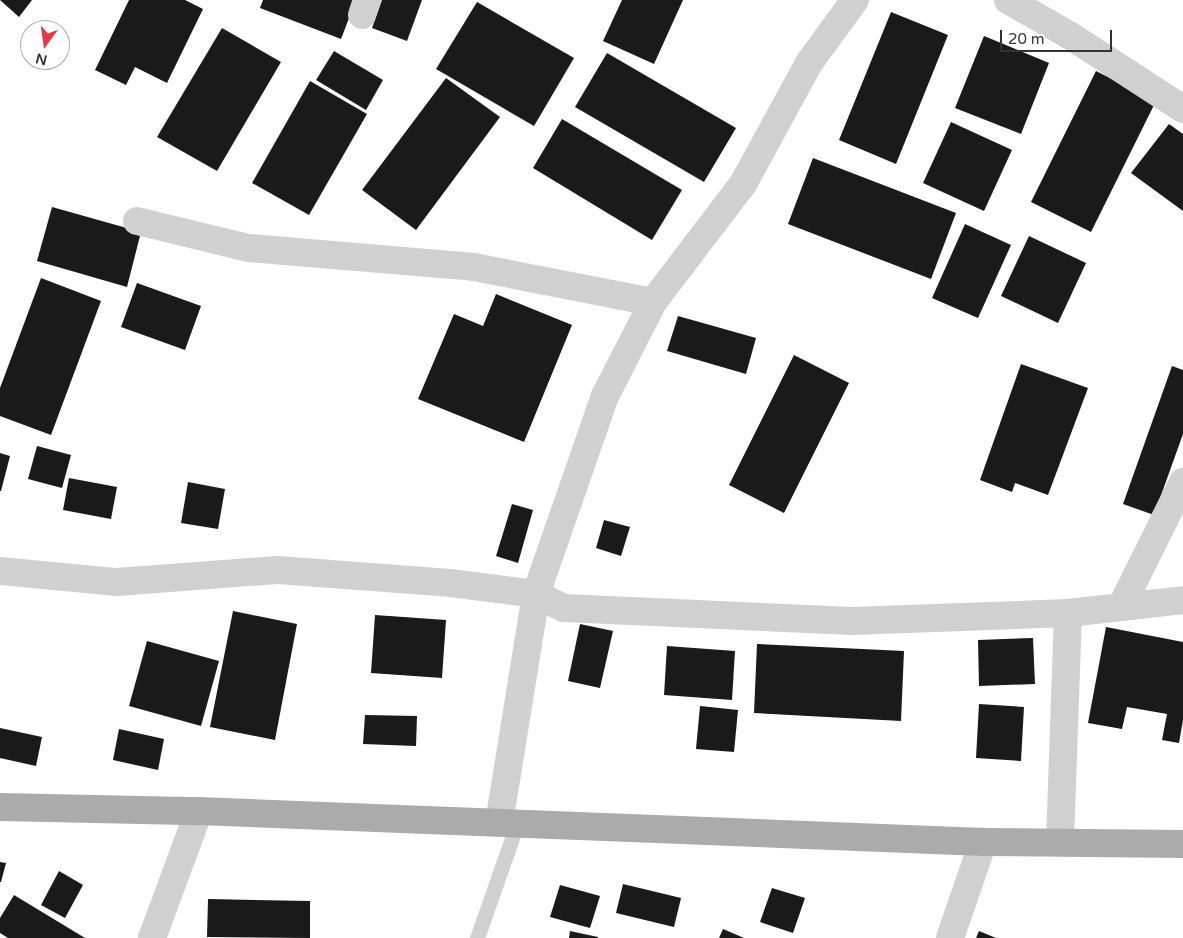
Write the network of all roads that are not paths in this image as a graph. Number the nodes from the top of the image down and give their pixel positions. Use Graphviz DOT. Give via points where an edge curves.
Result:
graph roads {
  1 [pos="855,0"];
  2 [pos="1008,0"];
  3 [pos="1183,109"];
  4 [pos="137,221"];
  5 [pos="654,302"];
  6 [pos="1183,482"];
  7 [pos="0,571"];
  8 [pos="536,594"];
  9 [pos="1183,600"];
  10 [pos="1121,607"];
  11 [pos="1068,613"];
  12 [pos="0,807"];
  13 [pos="198,810"];
  14 [pos="508,824"];
  15 [pos="983,842"];
  16 [pos="1060,842"];
  17 [pos="1183,844"];
  18 [pos="152,938"];
  19 [pos="477,938"];
  20 [pos="950,938"];
  1 -- 5 [label="street" via="809,63 743,184"];
  2 -- 3 [label="street"];
  4 -- 5 [label="street" via="249,248 474,267"];
  5 -- 8 [label="street" via="605,396"];
  6 -- 10 [label="street"];
  7 -- 8 [label="street" via="117,582 278,570 450,583"];
  8 -- 11 [label="street" via="564,608 852,621"];
  8 -- 14 [label="street"];
  9 -- 10 [label="street"];
  10 -- 11 [label="street"];
  11 -- 16 [label="street"];
  12 -- 13 [label="main road"];
  13 -- 14 [label="main road"];
  13 -- 18 [label="street"];
  14 -- 15 [label="main road"];
  14 -- 19 [label="lane"];
  15 -- 16 [label="main road"];
  15 -- 20 [label="street"];
  16 -- 17 [label="main road"];
}
